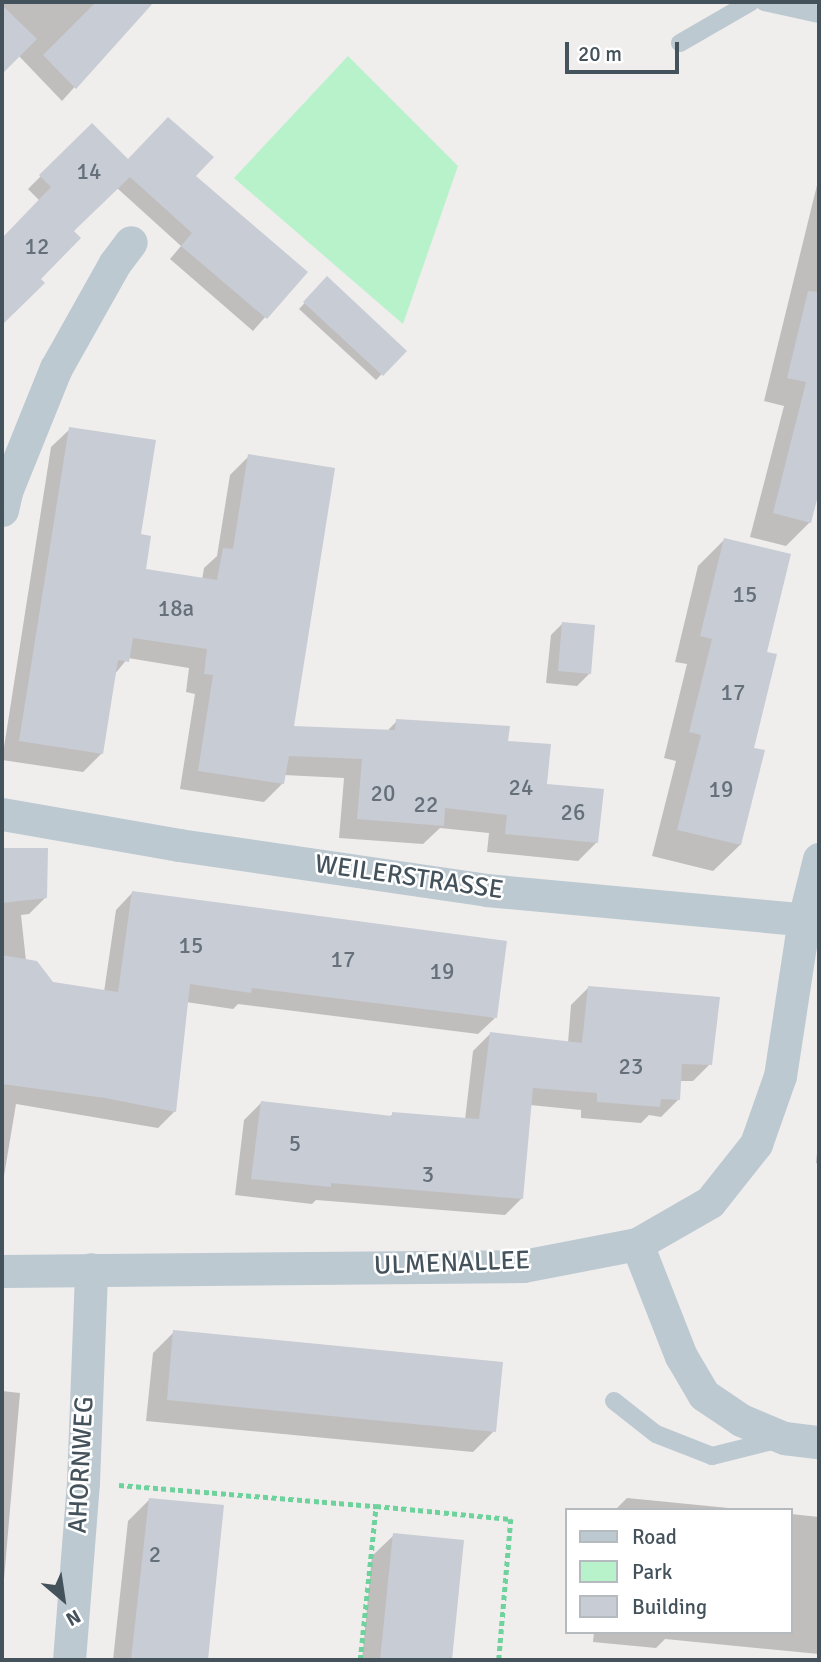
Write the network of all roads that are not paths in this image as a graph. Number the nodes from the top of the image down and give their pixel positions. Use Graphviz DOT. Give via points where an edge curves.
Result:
graph roads {
  1 [pos="751,2"];
  2 [pos="764,2"];
  3 [pos="819,13"];
  4 [pos="681,43"];
  5 [pos="131,242"];
  6 [pos="2,510"];
  7 [pos="2,814"];
  8 [pos="819,859"];
  9 [pos="812,920"];
  10 [pos="637,1244"];
  11 [pos="91,1269"];
  12 [pos="2,1271"];
  13 [pos="614,1401"];
  14 [pos="783,1438"];
  15 [pos="819,1442"];
  16 [pos="69,1660"];
  1 -- 4 [label="lane"];
  2 -- 3 [label="lane"];
  5 -- 6 [label="street" via="56,368"];
  7 -- 9 [label="street, WEILERSTRASSE" via="486,890"];
  8 -- 9 [label="street, ULMENALLEE"];
  9 -- 10 [label="street, ULMENALLEE" via="780,1076 756,1144 710,1202"];
  10 -- 11 [label="street, ULMENALLEE" via="523,1266"];
  10 -- 14 [label="street" via="681,1356 704,1395 741,1420"];
  11 -- 12 [label="street, ULMENALLEE"];
  11 -- 16 [label="street, AHORNWEG" via="83,1482"];
  13 -- 14 [label="lane" via="656,1434 712,1456"];
  14 -- 15 [label="street"];
}
